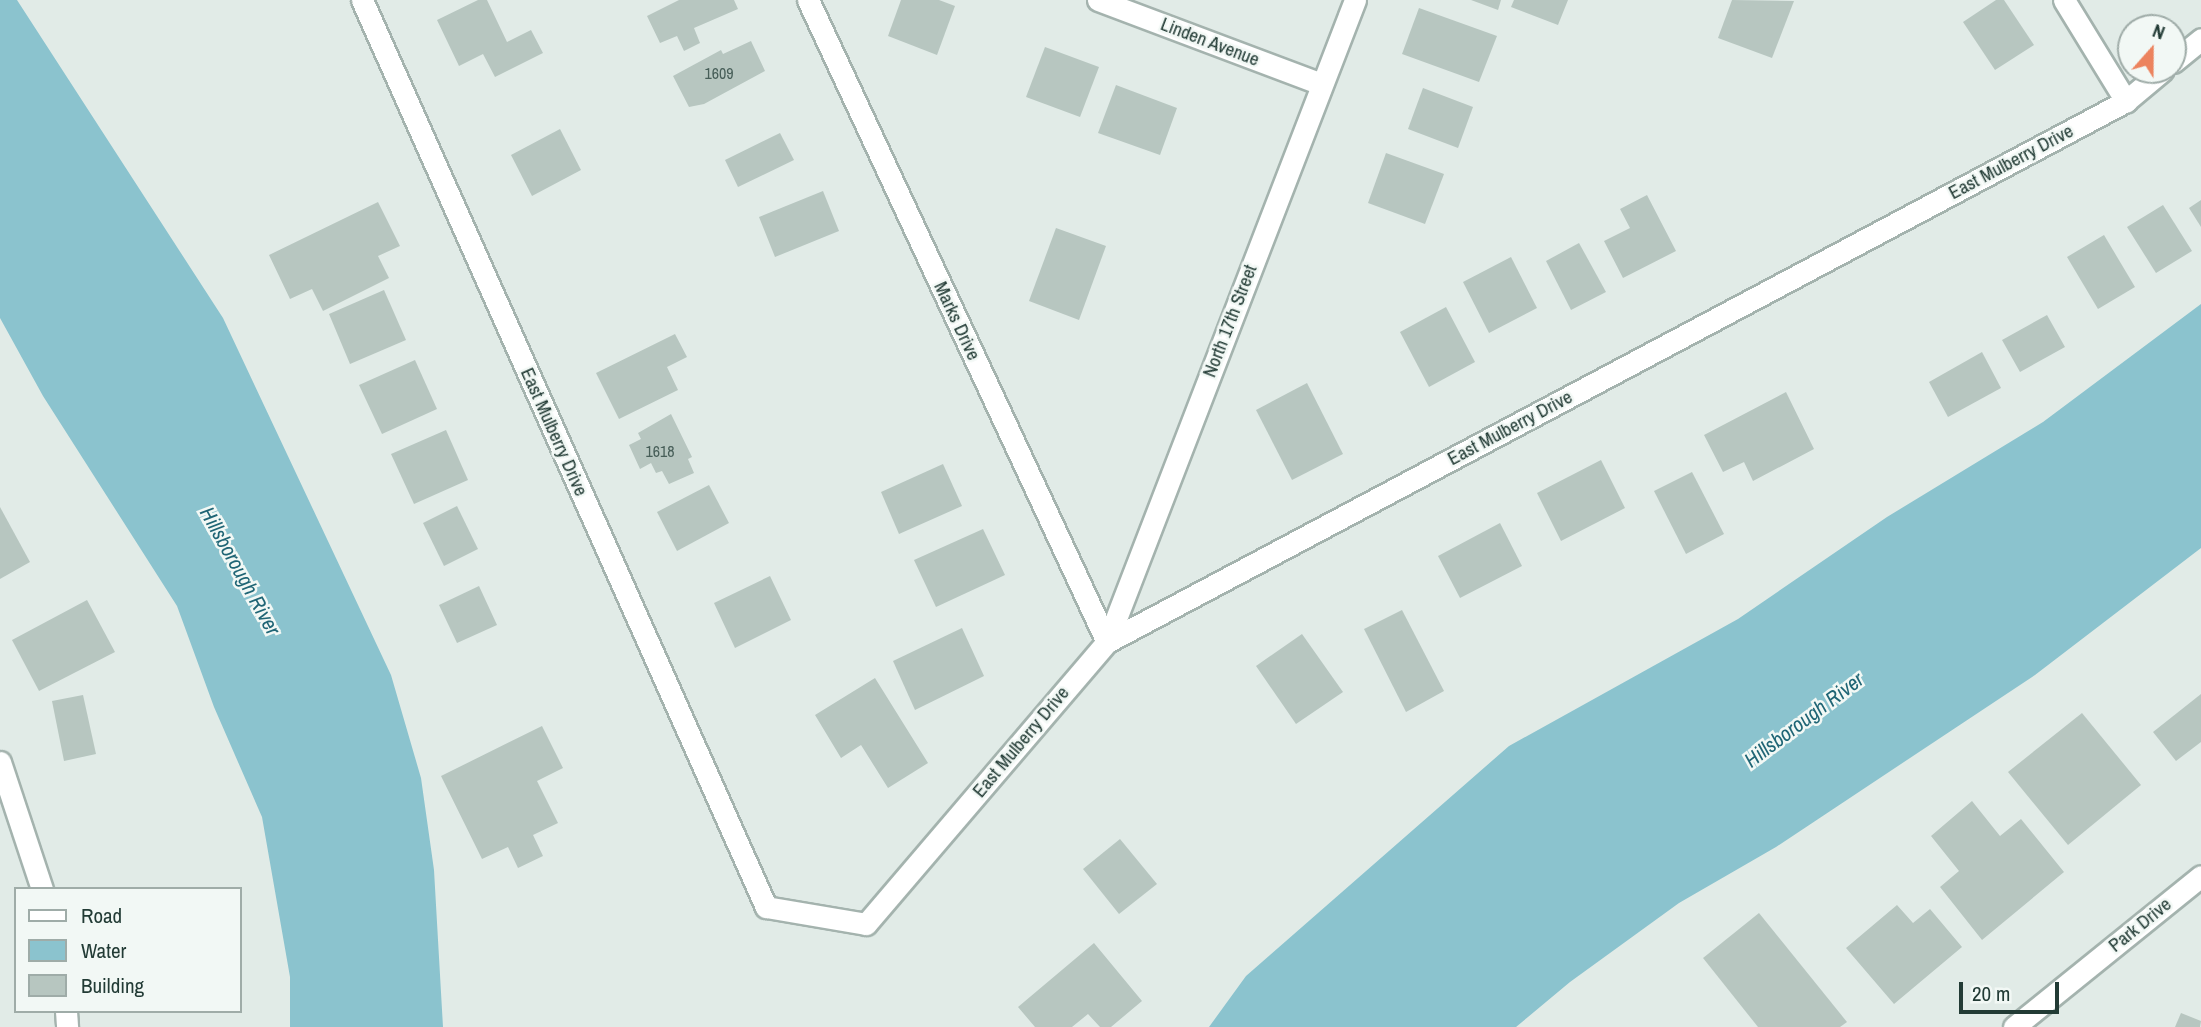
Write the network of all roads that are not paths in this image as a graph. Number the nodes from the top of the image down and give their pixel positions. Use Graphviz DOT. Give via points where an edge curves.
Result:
graph roads {
  1 [pos="362,0"];
  2 [pos="808,0"];
  3 [pos="1098,0"];
  4 [pos="1355,0"];
  5 [pos="2064,0"];
  6 [pos="2201,39"];
  7 [pos="2187,50"];
  8 [pos="1322,84"];
  9 [pos="2146,84"];
  10 [pos="2126,101"];
  11 [pos="1107,642"];
  12 [pos="0,762"];
  13 [pos="2201,876"];
  14 [pos="41,887"];
  15 [pos="2014,1027"];
  1 -- 11 [label="street, East Mulberry Drive" via="766,906 866,924"];
  2 -- 11 [label="street, Marks Drive"];
  3 -- 8 [label="street, Linden Avenue"];
  4 -- 8 [label="street, North 17th Street"];
  5 -- 10 [label="street"];
  6 -- 7 [label="street"];
  8 -- 11 [label="street, North 17th Street"];
  9 -- 10 [label="street, East Mulberry Drive"];
  10 -- 11 [label="street, East Mulberry Drive"];
  12 -- 14 [label="street"];
  13 -- 15 [label="street, Park Drive"];
}
